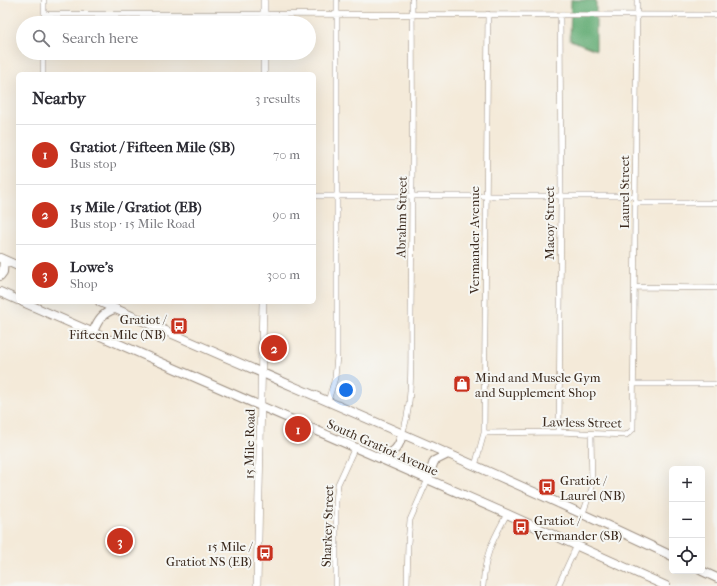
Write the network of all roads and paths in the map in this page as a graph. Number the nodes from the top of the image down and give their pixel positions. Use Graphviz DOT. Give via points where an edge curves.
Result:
graph roads {
  1 [pos="44,0"];
  2 [pos="264,0"];
  3 [pos="337,0"];
  4 [pos="412,0"];
  5 [pos="637,0"];
  6 [pos="264,13"];
  7 [pos="44,14"];
  8 [pos="337,14"];
  9 [pos="412,14"];
  10 [pos="488,14"];
  11 [pos="636,14"];
  12 [pos="717,14"];
  13 [pos="560,15"];
  14 [pos="43,60"];
  15 [pos="264,60"];
  16 [pos="43,72"];
  17 [pos="264,72"];
  18 [pos="316,196"];
  19 [pos="337,196"];
  20 [pos="413,196"];
  21 [pos="485,196"];
  22 [pos="561,196"];
  23 [pos="635,196"];
  24 [pos="635,203"];
  25 [pos="717,203"];
  26 [pos="2,259"];
  27 [pos="16,265"];
  28 [pos="0,276"];
  29 [pos="635,288"];
  30 [pos="717,288"];
  31 [pos="0,292"];
  32 [pos="16,299"];
  33 [pos="28,304"];
  34 [pos="104,304"];
  35 [pos="263,304"];
  36 [pos="115,309"];
  37 [pos="93,332"];
  38 [pos="262,371"];
  39 [pos="634,384"];
  40 [pos="717,384"];
  41 [pos="328,401"];
  42 [pos="262,406"];
  43 [pos="558,432"];
  44 [pos="402,433"];
  45 [pos="484,433"];
  46 [pos="591,434"];
  47 [pos="355,447"];
  48 [pos="448,454"];
  49 [pos="381,458"];
  50 [pos="475,466"];
  51 [pos="428,479"];
  52 [pos="507,514"];
  53 [pos="583,514"];
  54 [pos="577,545"];
  55 [pos="669,555"];
  56 [pos="705,572"];
  57 [pos="717,578"];
  58 [pos="257,586"];
  59 [pos="336,586"];
  60 [pos="407,586"];
  61 [pos="483,586"];
  62 [pos="558,586"];
  63 [pos="666,586"];
  1 -- 7 [label="street"];
  2 -- 6 [label="main road"];
  3 -- 8 [label="street"];
  4 -- 9 [label="street, Abrahm Street"];
  5 -- 11 [label="street, Laurel Street"];
  6 -- 7 [label="street"];
  6 -- 8 [label="street"];
  8 -- 9 [label="street"];
  8 -- 19 [label="street"];
  9 -- 10 [label="street"];
  9 -- 20 [label="street, Abrahm Street"];
  10 -- 13 [label="street"];
  10 -- 21 [label="street, Vermander Avenue"];
  11 -- 12 [label="street"];
  11 -- 13 [label="street"];
  11 -- 23 [label="street, Laurel Street"];
  13 -- 22 [label="street, Macoy Street"];
  14 -- 16 [label="street"];
  15 -- 17 [label="main road"];
  18 -- 19 [label="street"];
  19 -- 20 [label="street"];
  19 -- 41 [label="street" via="336,368"];
  20 -- 21 [label="street"];
  20 -- 44 [label="street, Abrahm Street" via="408,410 407,423"];
  21 -- 22 [label="street"];
  21 -- 45 [label="street, Vermander Avenue"];
  22 -- 23 [label="street"];
  22 -- 43 [label="street, Macoy Street"];
  23 -- 24 [label="street, Laurel Street"];
  24 -- 25 [label="street"];
  24 -- 29 [label="street, Laurel Street"];
  26 -- 27 [label="main road"];
  26 -- 28 [label="main road" via="3,272"];
  29 -- 30 [label="street"];
  29 -- 39 [label="street, Laurel Street"];
  31 -- 32 [label="main road"];
  33 -- 37 [label="main road, South Gratiot Avenue"];
  34 -- 36 [label="main road, South Gratiot Avenue"];
  35 -- 38 [label="main road, 15 Mile Road"];
  36 -- 37 [label="main road" via="100,317"];
  36 -- 38 [label="main road, South Gratiot Avenue"];
  37 -- 42 [label="main road, South Gratiot Avenue"];
  38 -- 41 [label="main road, South Gratiot Avenue"];
  38 -- 42 [label="main road, 15 Mile Road"];
  39 -- 40 [label="street"];
  39 -- 46 [label="street, Lawless Street" via="633,423 630,432"];
  41 -- 44 [label="main road, South Gratiot Avenue"];
  42 -- 47 [label="main road, South Gratiot Avenue"];
  42 -- 58 [label="main road, 15 Mile Road"];
  43 -- 45 [label="street, Lawless Street"];
  43 -- 46 [label="street, Lawless Street"];
  44 -- 48 [label="main road, South Gratiot Avenue"];
  44 -- 49 [label="main road" via="397,449"];
  45 -- 50 [label="street, Vermander Avenue"];
  46 -- 53 [label="street" via="592,488"];
  47 -- 49 [label="main road, South Gratiot Avenue"];
  47 -- 59 [label="street, Sharkey Street" via="338,484"];
  48 -- 50 [label="main road, South Gratiot Avenue"];
  48 -- 51 [label="main road" via="434,461"];
  49 -- 51 [label="main road, South Gratiot Avenue"];
  50 -- 53 [label="main road, South Gratiot Avenue"];
  51 -- 52 [label="main road, South Gratiot Avenue"];
  51 -- 60 [label="street" via="410,520"];
  52 -- 54 [label="main road, South Gratiot Avenue"];
  52 -- 61 [label="street" via="486,557"];
  53 -- 55 [label="main road, South Gratiot Avenue"];
  54 -- 62 [label="street"];
  54 -- 63 [label="main road, South Gratiot Avenue"];
  56 -- 57 [label="main road"];
}
